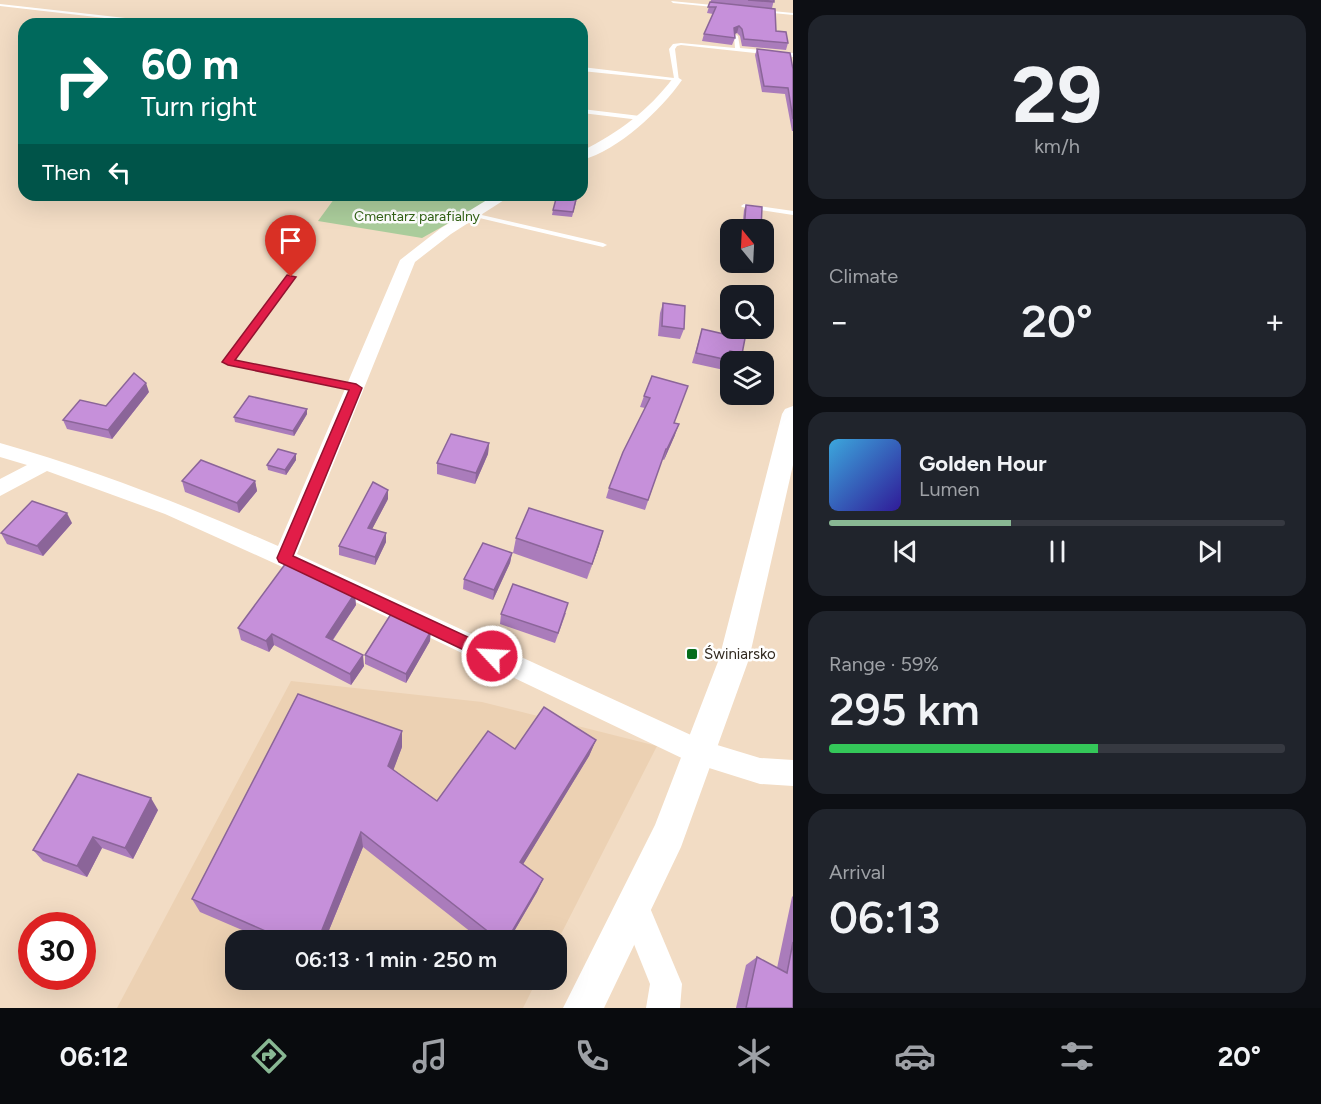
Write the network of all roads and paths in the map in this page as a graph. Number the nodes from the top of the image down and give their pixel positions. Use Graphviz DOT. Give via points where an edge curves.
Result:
graph roads {
  1 [pos="673,2"];
  2 [pos="0,5"];
  3 [pos="728,8"];
  4 [pos="760,11"];
  5 [pos="793,14"];
  6 [pos="116,18"];
  7 [pos="736,36"];
  8 [pos="738,50"];
  9 [pos="793,55"];
  10 [pos="588,70"];
  11 [pos="677,80"];
  12 [pos="588,112"];
  13 [pos="640,118"];
  14 [pos="588,152"];
  15 [pos="495,201"];
  16 [pos="744,206"];
  17 [pos="793,213"];
  18 [pos="473,214"];
  19 [pos="603,245"];
  20 [pos="291,277"];
  21 [pos="356,388"];
  22 [pos="793,414"];
  23 [pos="0,450"];
  24 [pos="46,463"];
  25 [pos="0,488"];
  26 [pos="284,558"];
  27 [pos="700,753"];
  28 [pos="793,773"];
  29 [pos="634,907"];
  30 [pos="583,1008"];
  31 [pos="663,1008"];
  1 -- 3 [label="lane"];
  2 -- 6 [label="lane"];
  4 -- 5 [label="lane"];
  7 -- 8 [label="lane"];
  8 -- 9 [label="lane"];
  8 -- 11 [label="lane" via="675,45 672,52"];
  10 -- 11 [label="lane"];
  11 -- 13 [label="street" via="665,97"];
  12 -- 13 [label="lane"];
  13 -- 14 [label="street"];
  15 -- 18 [label="street"];
  16 -- 17 [label="lane"];
  18 -- 19 [label="lane"];
  18 -- 21 [label="street" via="408,260"];
  20 -- 21 [label="lane" via="228,362"];
  21 -- 26 [label="street"];
  22 -- 27 [label="street" via="734,659"];
  23 -- 24 [label="street"];
  24 -- 25 [label="street"];
  24 -- 26 [label="street" via="172,508"];
  26 -- 27 [label="street"];
  27 -- 28 [label="street" via="760,771"];
  27 -- 29 [label="street" via="669,835"];
  29 -- 30 [label="street"];
  29 -- 31 [label="street" via="666,984"];
}
